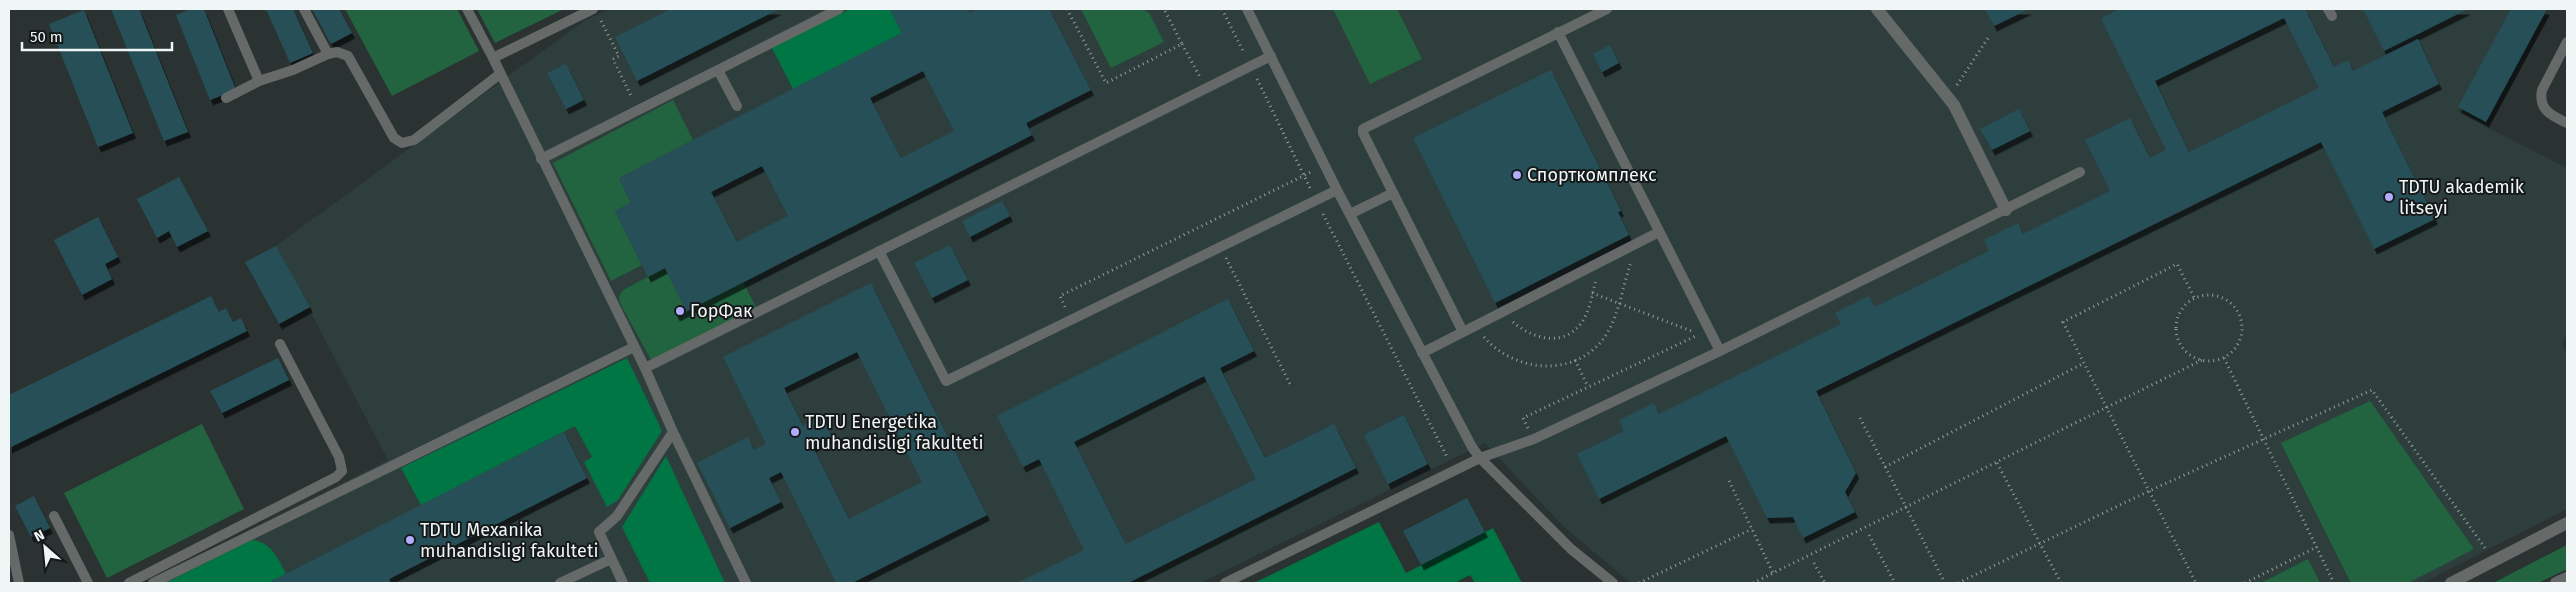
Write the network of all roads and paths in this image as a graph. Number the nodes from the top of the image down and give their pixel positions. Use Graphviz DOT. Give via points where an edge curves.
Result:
graph roads {
  1 [pos="228,9"];
  2 [pos="304,9"];
  3 [pos="467,9"];
  4 [pos="839,9"];
  5 [pos="1067,9"];
  6 [pos="1164,9"];
  7 [pos="1222,9"];
  8 [pos="1247,9"];
  9 [pos="1607,9"];
  10 [pos="1878,9"];
  11 [pos="596,13"];
  12 [pos="1558,32"];
  13 [pos="1988,38"];
  14 [pos="2567,42"];
  15 [pos="1182,44"];
  16 [pos="328,54"];
  17 [pos="1271,56"];
  18 [pos="493,58"];
  19 [pos="1251,66"];
  20 [pos="718,70"];
  21 [pos="500,74"];
  22 [pos="259,81"];
  23 [pos="1206,89"];
  24 [pos="226,98"];
  25 [pos="1949,98"];
  26 [pos="736,106"];
  27 [pos="638,110"];
  28 [pos="2567,123"];
  29 [pos="541,159"];
  30 [pos="1325,166"];
  31 [pos="2080,172"];
  32 [pos="1304,176"];
  33 [pos="1337,190"];
  34 [pos="1393,193"];
  35 [pos="1316,200"];
  36 [pos="2006,210"];
  37 [pos="1350,214"];
  38 [pos="1659,232"];
  39 [pos="1637,244"];
  40 [pos="1220,247"];
  41 [pos="879,251"];
  42 [pos="1601,263"];
  43 [pos="1592,293"];
  44 [pos="2194,297"];
  45 [pos="1618,303"];
  46 [pos="1504,312"];
  47 [pos="1071,319"];
  48 [pos="1476,326"];
  49 [pos="1464,332"];
  50 [pos="1704,332"];
  51 [pos="280,344"];
  52 [pos="634,347"];
  53 [pos="1720,351"];
  54 [pos="1422,352"];
  55 [pos="2224,358"];
  56 [pos="1575,360"];
  57 [pos="2202,360"];
  58 [pos="2084,363"];
  59 [pos="645,368"];
  60 [pos="1291,386"];
  61 [pos="1588,387"];
  62 [pos="2107,408"];
  63 [pos="1860,418"];
  64 [pos="673,432"];
  65 [pos="1534,439"];
  66 [pos="2264,439"];
  67 [pos="1472,447"];
  68 [pos="1480,458"];
  69 [pos="1997,463"];
  70 [pos="1885,467"];
  71 [pos="1728,481"];
  72 [pos="2150,491"];
  73 [pos="1906,508"];
  74 [pos="54,516"];
  75 [pos="2567,523"];
  76 [pos="1752,529"];
  77 [pos="9,535"];
  78 [pos="1869,535"];
  79 [pos="2040,543"];
  80 [pos="2317,547"];
  81 [pos="611,559"];
  82 [pos="2494,560"];
  83 [pos="1814,563"];
  84 [pos="1773,573"];
  85 [pos="2567,578"];
  86 [pos="19,583"];
  87 [pos="88,583"];
  88 [pos="129,583"];
  89 [pos="153,583"];
  90 [pos="560,583"];
  91 [pos="623,583"];
  92 [pos="746,583"];
  93 [pos="1225,583"];
  94 [pos="1613,583"];
  95 [pos="1639,583"];
  96 [pos="1753,583"];
  97 [pos="1825,583"];
  98 [pos="1895,583"];
  99 [pos="1944,583"];
  100 [pos="1958,583"];
  101 [pos="2061,583"];
  102 [pos="2196,583"];
  103 [pos="2245,583"];
  104 [pos="2334,583"];
  105 [pos="2451,583"];
  106 [pos="2556,583"];
  1 -- 22 [label="lane"];
  2 -- 16 [label="lane"];
  3 -- 18 [label="lane"];
  4 -- 20 [label="lane"];
  5 -- 15 [label="path" via="1106,83"];
  6 -- 15 [label="path"];
  7 -- 19 [label="path"];
  8 -- 17 [label="lane"];
  9 -- 12 [label="lane"];
  10 -- 25 [label="street"];
  11 -- 18 [label="lane"];
  11 -- 27 [label="path" via="619,56 612,60"];
  12 -- 34 [label="lane" via="1365,127 1363,134"];
  12 -- 38 [label="lane"];
  13 -- 25 [label="path"];
  14 -- 28 [label="lane" via="2540,98 2542,107"];
  15 -- 23 [label="path"];
  16 -- 21 [label="lane" via="337,52 348,56 394,138 402,143 414,140"];
  16 -- 22 [label="lane"];
  17 -- 19 [label="lane"];
  17 -- 30 [label="lane"];
  18 -- 21 [label="lane"];
  19 -- 23 [label="lane"];
  19 -- 32 [label="path"];
  20 -- 26 [label="lane"];
  20 -- 27 [label="lane"];
  21 -- 29 [label="lane"];
  22 -- 24 [label="lane"];
  23 -- 41 [label="lane"];
  25 -- 36 [label="street"];
  27 -- 29 [label="lane"];
  29 -- 52 [label="lane"];
  30 -- 32 [label="path"];
  30 -- 33 [label="lane"];
  31 -- 36 [label="lane"];
  32 -- 35 [label="path"];
  32 -- 47 [label="path" via="1060,296"];
  33 -- 35 [label="lane"];
  33 -- 37 [label="lane"];
  34 -- 37 [label="lane"];
  34 -- 49 [label="lane"];
  35 -- 40 [label="lane"];
  35 -- 67 [label="path" via="1448,459"];
  36 -- 53 [label="lane"];
  37 -- 54 [label="lane"];
  38 -- 39 [label="lane"];
  38 -- 50 [label="lane"];
  39 -- 42 [label="lane"];
  39 -- 45 [label="path"];
  40 -- 47 [label="lane"];
  40 -- 60 [label="path"];
  41 -- 47 [label="lane" via="946,381"];
  41 -- 59 [label="lane"];
  42 -- 43 [label="path"];
  42 -- 46 [label="lane"];
  43 -- 45 [label="path"];
  43 -- 46 [label="path" via="1582,321 1561,337 1546,339 1532,336"];
  44 -- 55 [label="path" via="2217,295 2237,308 2242,318 2240,341"];
  44 -- 57 [label="path" via="2179,311 2176,332 2184,350"];
  44 -- 58 [label="path" via="2177,264 2063,322"];
  45 -- 50 [label="path"];
  45 -- 56 [label="path" via="1600,343"];
  46 -- 48 [label="lane"];
  48 -- 49 [label="lane"];
  48 -- 56 [label="path" via="1492,346 1514,361 1543,366"];
  49 -- 54 [label="lane"];
  50 -- 53 [label="lane"];
  50 -- 61 [label="path"];
  51 -- 88 [label="lane" via="339,457 342,471 336,477"];
  52 -- 59 [label="lane"];
  52 -- 89 [label="lane"];
  53 -- 65 [label="lane"];
  54 -- 67 [label="lane"];
  55 -- 57 [label="path"];
  55 -- 66 [label="path"];
  56 -- 61 [label="path"];
  57 -- 62 [label="path"];
  58 -- 62 [label="path"];
  58 -- 70 [label="path"];
  59 -- 64 [label="lane"];
  61 -- 65 [label="path" via="1523,418"];
  62 -- 69 [label="path"];
  62 -- 72 [label="path"];
  63 -- 70 [label="path"];
  64 -- 81 [label="lane" via="617,516 601,529 600,536"];
  64 -- 92 [label="lane"];
  65 -- 68 [label="lane"];
  66 -- 72 [label="path"];
  66 -- 80 [label="path"];
  66 -- 82 [label="path" via="2372,390"];
  67 -- 68 [label="lane"];
  68 -- 93 [label="lane"];
  68 -- 94 [label="lane" via="1571,549"];
  69 -- 73 [label="path"];
  69 -- 79 [label="path"];
  70 -- 73 [label="path"];
  71 -- 76 [label="path"];
  72 -- 79 [label="path"];
  72 -- 102 [label="path"];
  73 -- 84 [label="path"];
  73 -- 99 [label="path"];
  74 -- 87 [label="lane"];
  75 -- 82 [label="street"];
  76 -- 84 [label="path"];
  76 -- 95 [label="path"];
  77 -- 86 [label="lane"];
  78 -- 98 [label="path"];
  79 -- 100 [label="path"];
  79 -- 101 [label="path"];
  80 -- 103 [label="path"];
  80 -- 104 [label="path"];
  81 -- 90 [label="lane"];
  81 -- 91 [label="lane"];
  82 -- 105 [label="street"];
  83 -- 97 [label="path"];
  84 -- 96 [label="path"];
  85 -- 106 [label="street"];
}
